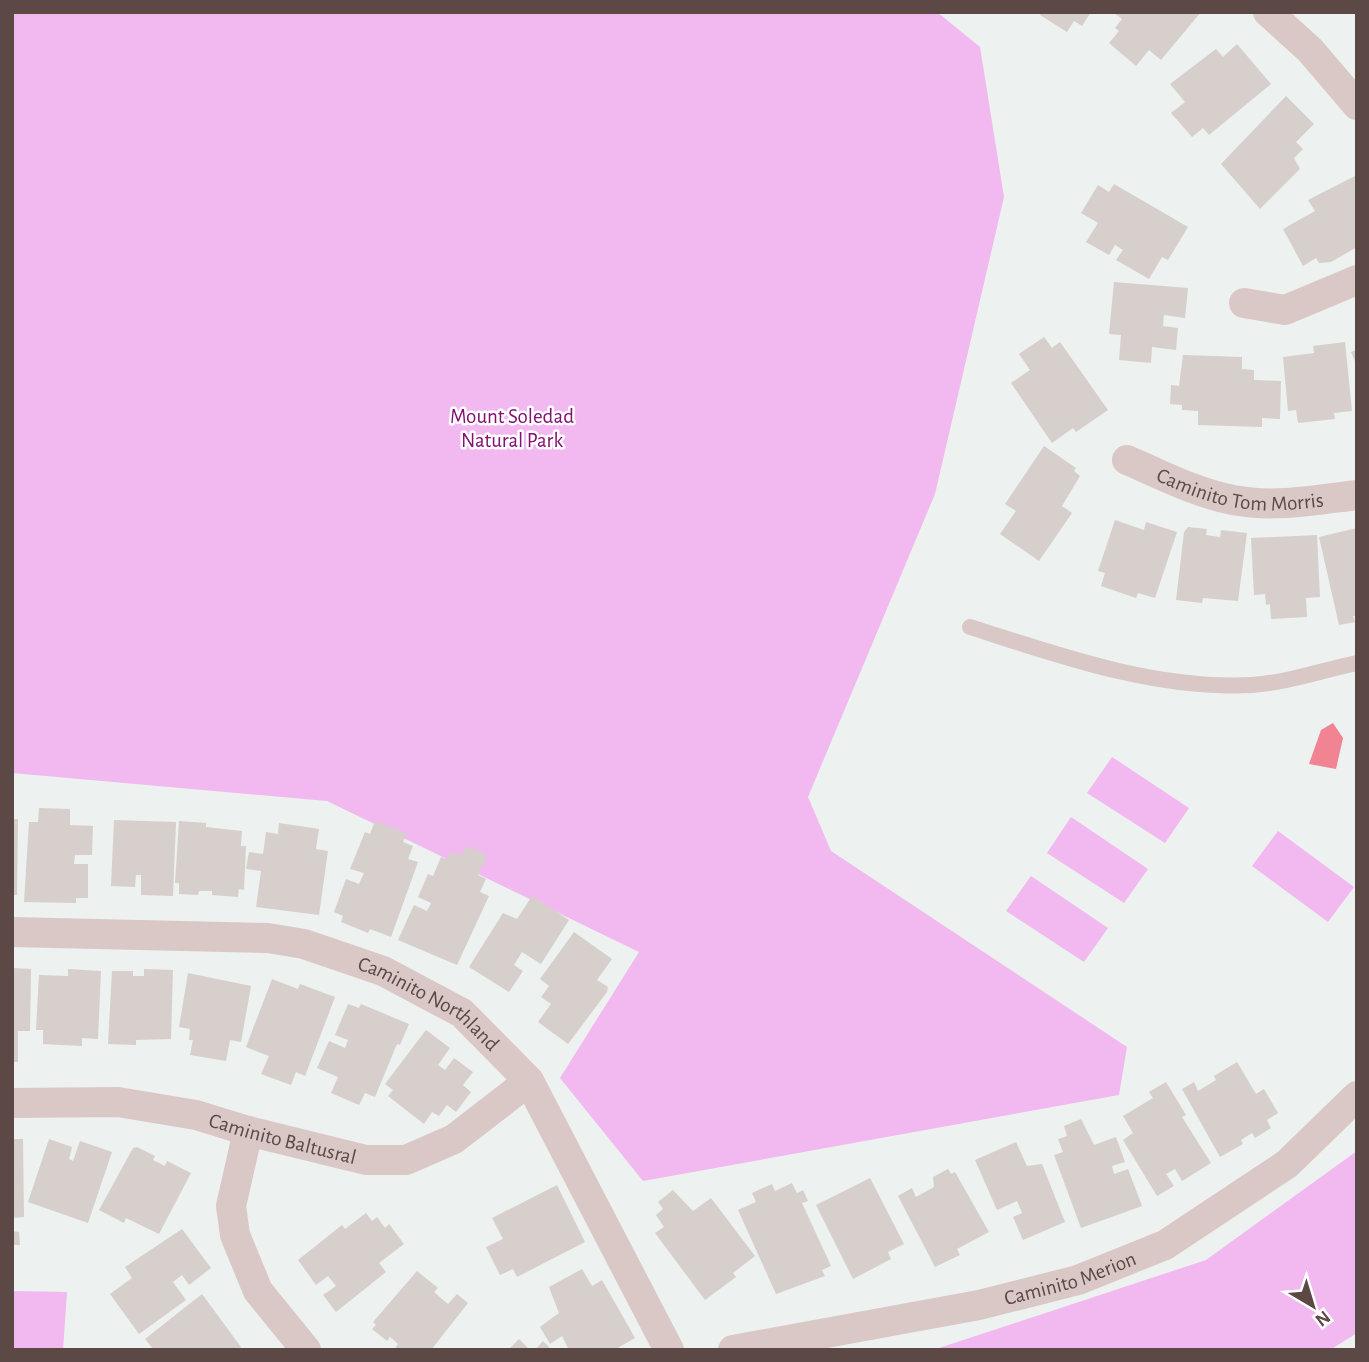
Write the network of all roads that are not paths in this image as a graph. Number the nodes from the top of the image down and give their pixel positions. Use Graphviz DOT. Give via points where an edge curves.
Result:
graph roads {
  1 [pos="1268,12"];
  2 [pos="1357,105"];
  3 [pos="1357,280"];
  4 [pos="1244,303"];
  5 [pos="1128,460"];
  6 [pos="1357,495"];
  7 [pos="971,627"];
  8 [pos="1357,663"];
  9 [pos="12,932"];
  10 [pos="529,1081"];
  11 [pos="1357,1096"];
  12 [pos="12,1103"];
  13 [pos="248,1131"];
  14 [pos="306,1350"];
  15 [pos="669,1350"];
  16 [pos="733,1350"];
  1 -- 2 [label="street" via="1310,50"];
  3 -- 4 [label="street" via="1285,310"];
  5 -- 6 [label="street, Caminito Tom Morris" via="1190,488 1234,501 1285,504"];
  7 -- 8 [label="lane" via="1090,665 1188,684 1254,685"];
  9 -- 10 [label="street, Caminito Northland" via="268,938 304,944 383,971 462,1013"];
  10 -- 13 [label="street, Caminito Baltusral" via="454,1139 406,1160 366,1160"];
  10 -- 15 [label="street, Caminito Northland"];
  11 -- 16 [label="street, Caminito Merion" via="1287,1164 1176,1237 1078,1280 979,1305"];
  12 -- 13 [label="street, Caminito Baltusral" via="118,1102 195,1115"];
  13 -- 14 [label="street" via="231,1206 235,1234 258,1291"];
}
